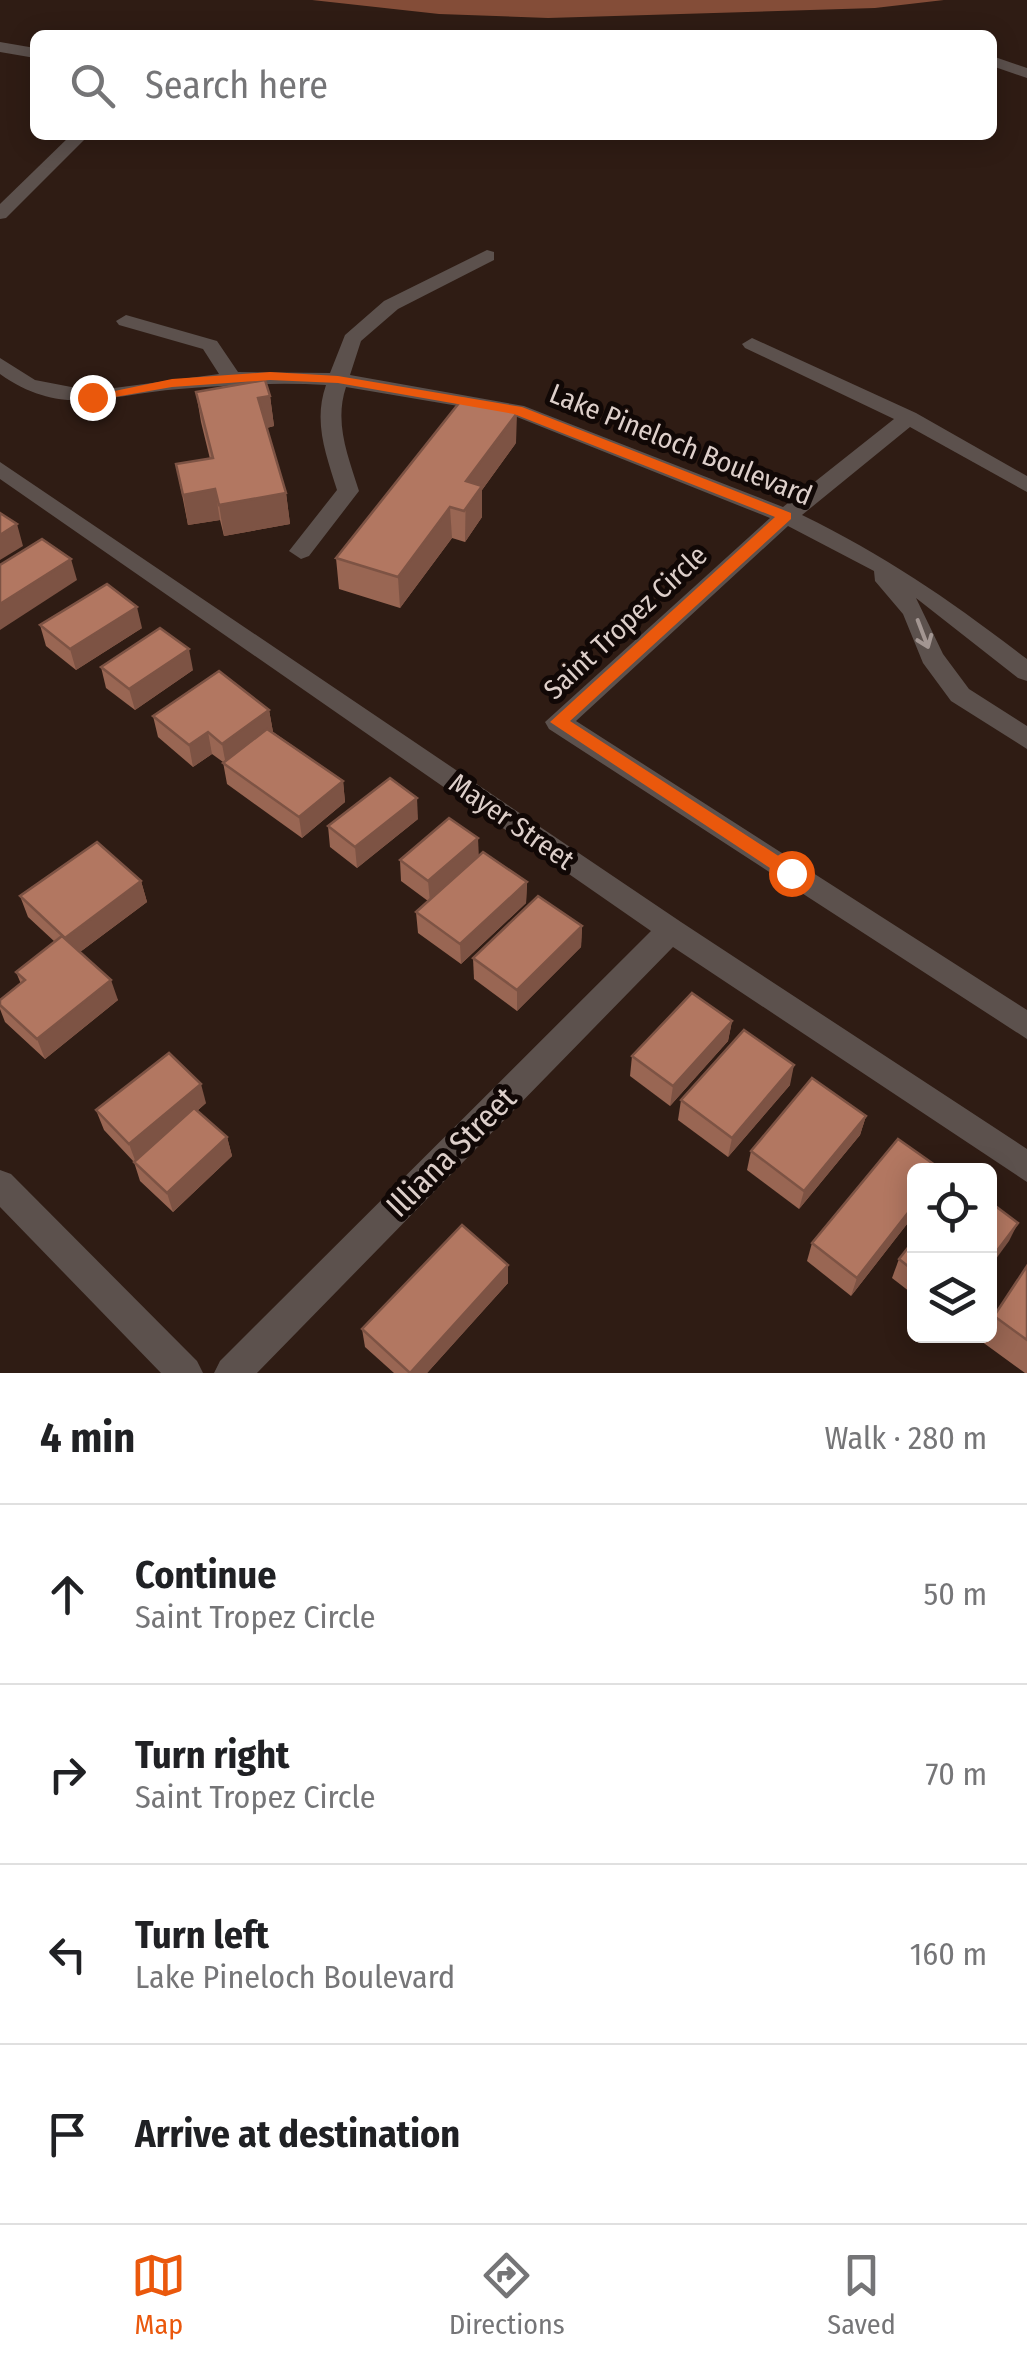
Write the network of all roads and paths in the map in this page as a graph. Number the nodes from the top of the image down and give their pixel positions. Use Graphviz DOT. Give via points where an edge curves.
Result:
graph roads {
  1 [pos="0,47"];
  2 [pos="30,51"];
  3 [pos="997,63"];
  4 [pos="1027,73"];
  5 [pos="75,140"];
  6 [pos="8,195"];
  7 [pos="0,214"];
  8 [pos="487,256"];
  9 [pos="126,321"];
  10 [pos="752,344"];
  11 [pos="0,364"];
  12 [pos="231,377"];
  13 [pos="338,380"];
  14 [pos="909,418"];
  15 [pos="0,469"];
  16 [pos="1027,486"];
  17 [pos="786,516"];
  18 [pos="301,551"];
  19 [pos="867,556"];
  20 [pos="1027,672"];
  21 [pos="1027,739"];
  22 [pos="671,930"];
  23 [pos="1027,1026"];
  24 [pos="1027,1167"];
  25 [pos="0,1185"];
  26 [pos="186,1373"];
  27 [pos="232,1373"];
  1 -- 2 [label="street"];
  3 -- 4 [label="street"];
  5 -- 6 [label="street"];
  6 -- 7 [label="street"];
  8 -- 13 [label="street" via="391,305 352,338"];
  9 -- 12 [label="street" via="210,345"];
  10 -- 14 [label="street"];
  11 -- 12 [label="street, Lake Pineloch Boulevard" via="29,385 92,397"];
  12 -- 13 [label="street, Lake Pineloch Boulevard"];
  13 -- 17 [label="street, Lake Pineloch Boulevard" via="517,410"];
  13 -- 18 [label="street" via="329,406 348,491"];
  14 -- 16 [label="street"];
  14 -- 17 [label="street"];
  15 -- 22 [label="street, Mayer Street"];
  17 -- 19 [label="street, Lake Pineloch Boulevard"];
  17 -- 23 [label="street, Saint Tropez Circle" via="558,722"];
  19 -- 20 [label="street, Lake Pineloch Boulevard"];
  19 -- 21 [label="street, Lake Pineloch Boulevard, one-way" via="914,611 932,657 960,694"];
  22 -- 24 [label="street, Mayer Street"];
  22 -- 27 [label="street, Illiana Street"];
  25 -- 26 [label="street"];
}
